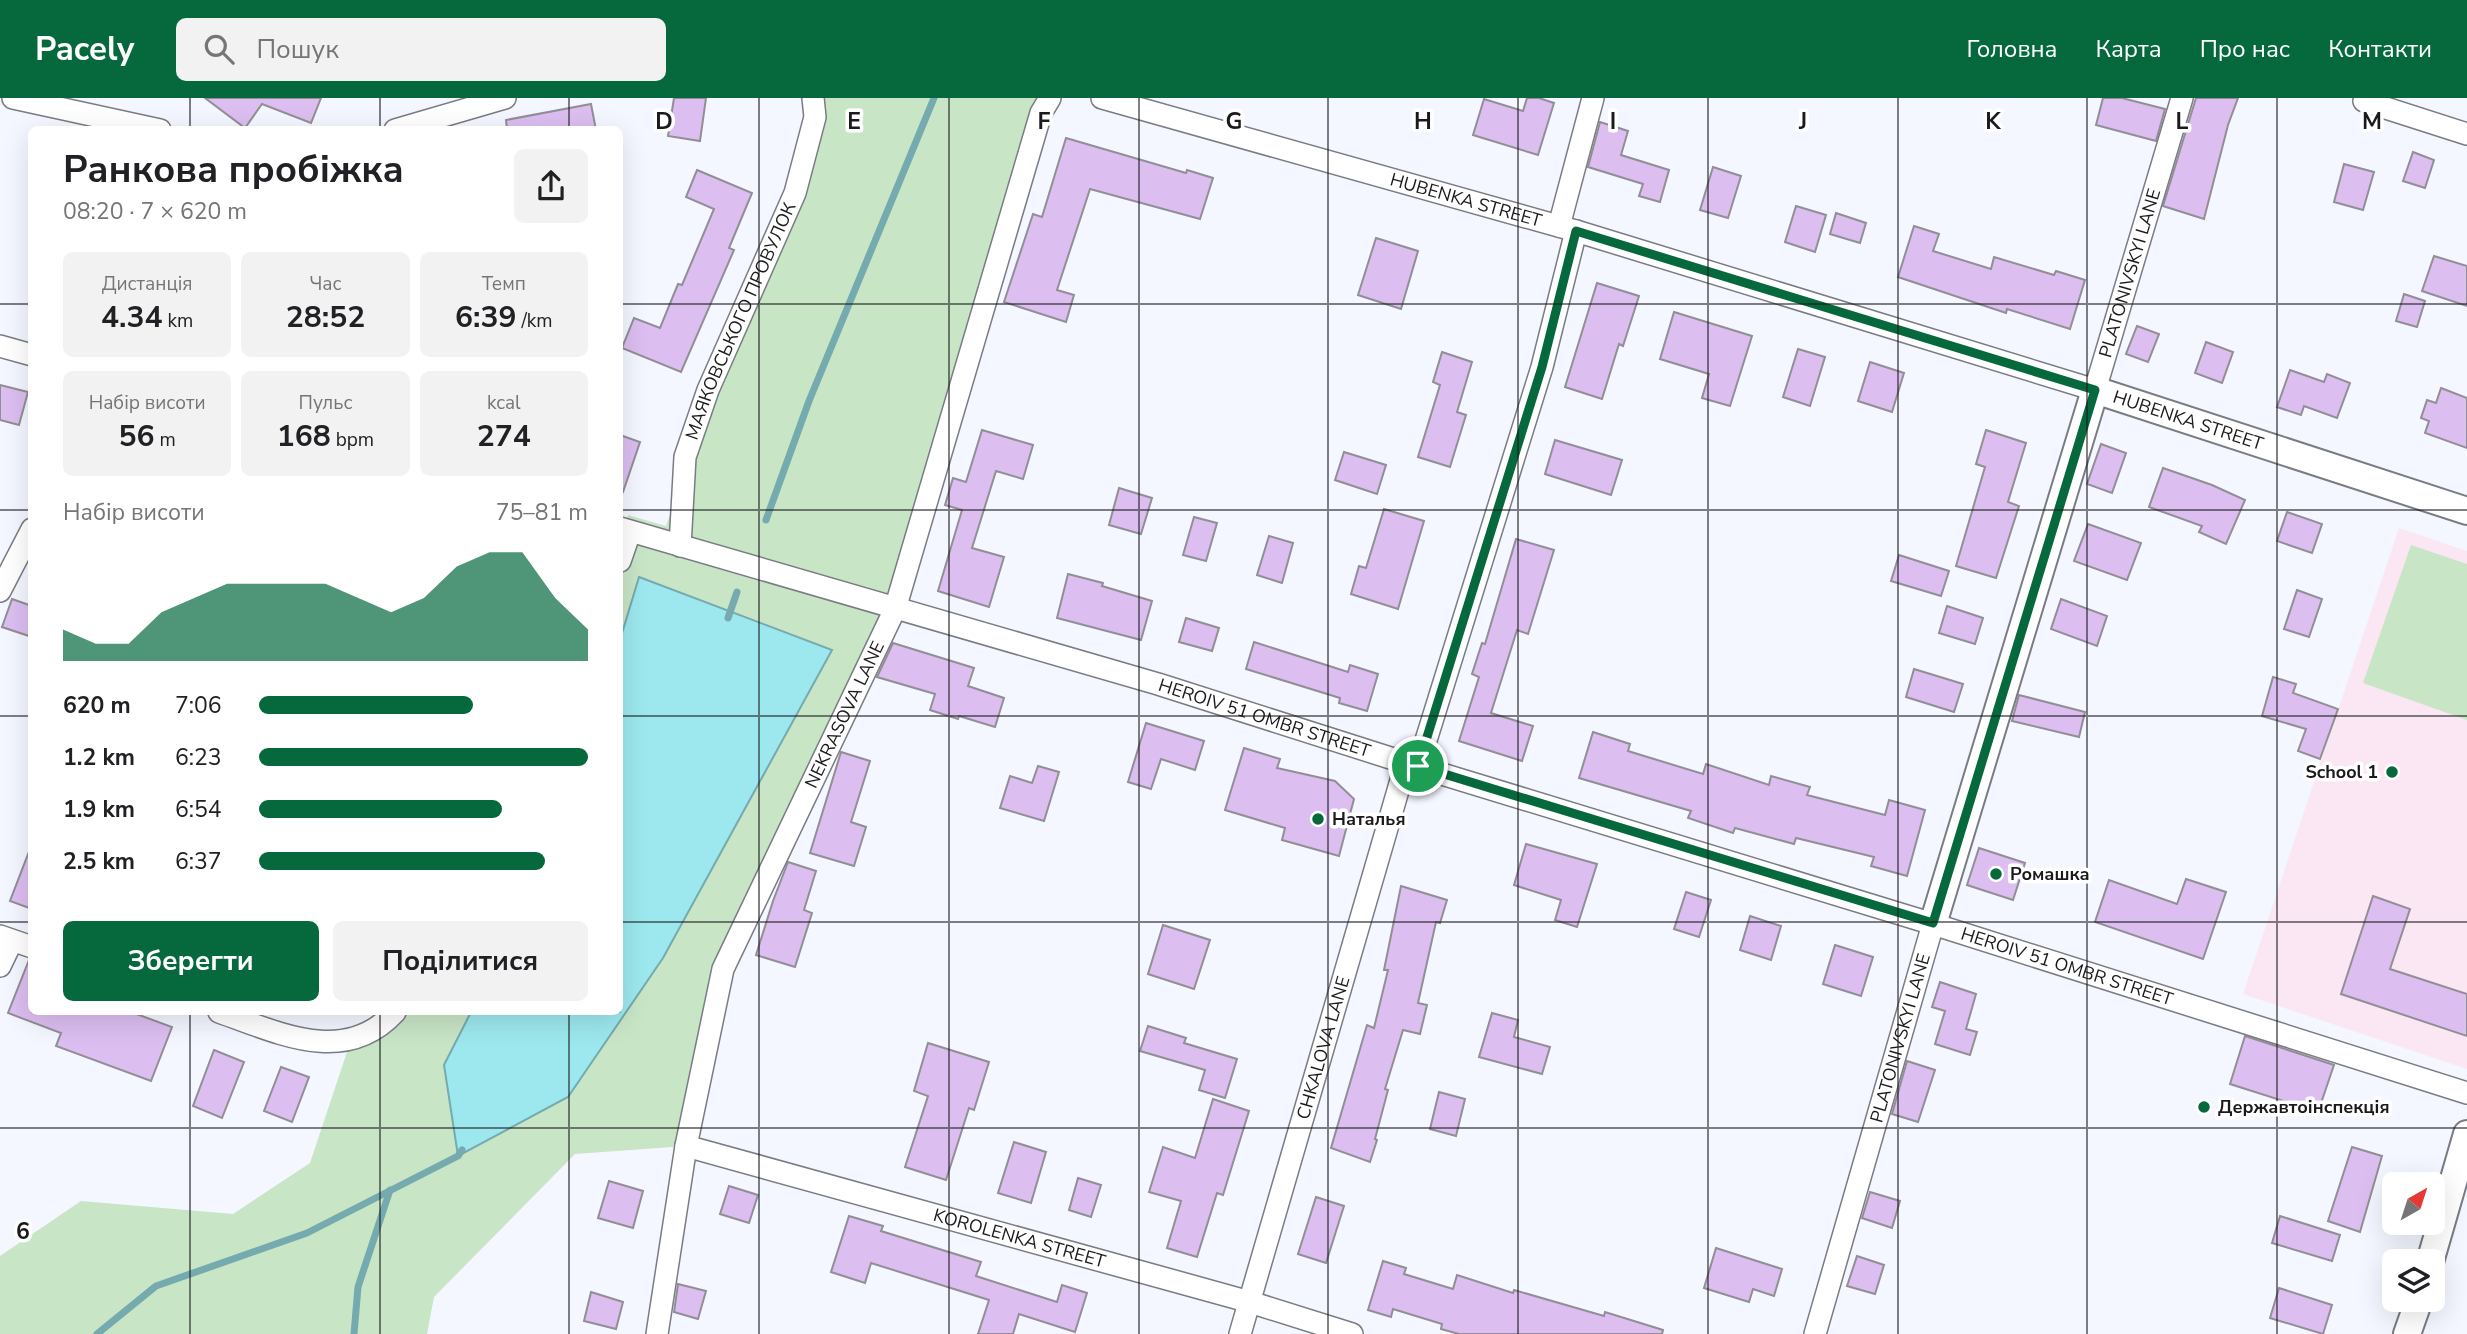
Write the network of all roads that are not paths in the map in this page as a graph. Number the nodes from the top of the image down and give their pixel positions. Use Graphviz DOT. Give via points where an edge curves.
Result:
graph roads {
  1 [pos="13,98"];
  2 [pos="505,98"];
  3 [pos="813,98"];
  4 [pos="1050,98"];
  5 [pos="1102,98"];
  6 [pos="1593,98"];
  7 [pos="2182,98"];
  8 [pos="2364,101"];
  9 [pos="142,126"];
  10 [pos="409,126"];
  11 [pos="2467,134"];
  12 [pos="1567,229"];
  13 [pos="0,346"];
  14 [pos="28,354"];
  15 [pos="2095,390"];
  16 [pos="2467,511"];
  17 [pos="625,530"];
  18 [pos="28,537"];
  19 [pos="680,546"];
  20 [pos="0,591"];
  21 [pos="895,610"];
  22 [pos="1412,765"];
  23 [pos="1933,923"];
  24 [pos="15,941"];
  25 [pos="0,966"];
  26 [pos="228,1015"];
  27 [pos="391,1015"];
  28 [pos="2467,1093"];
  29 [pos="2467,1134"];
  30 [pos="686,1146"];
  31 [pos="2434,1249"];
  32 [pos="1250,1302"];
  33 [pos="2415,1312"];
  34 [pos="657,1334"];
  35 [pos="1240,1334"];
  36 [pos="1352,1334"];
  37 [pos="1815,1334"];
  38 [pos="2407,1334"];
  1 -- 9 [label="street"];
  2 -- 10 [label="street"];
  3 -- 19 [label="street, МАЯКОВСЬКОГО ПРОВУЛОК" via="815,117 795,193 708,390 685,457"];
  4 -- 21 [label="street, NEKRASOVA LANE" via="1037,126"];
  5 -- 12 [label="street, HUBENKA STREET"];
  6 -- 12 [label="street, CHKALOVA LANE"];
  7 -- 15 [label="street, PLATONIVSKYI LANE"];
  8 -- 11 [label="street"];
  12 -- 15 [label="street, HUBENKA STREET"];
  12 -- 22 [label="street, CHKALOVA LANE" via="1542,367"];
  13 -- 14 [label="street"];
  15 -- 16 [label="street, HUBENKA STREET"];
  15 -- 23 [label="street, PLATONIVSKYI LANE"];
  17 -- 19 [label="street, HEROIV 51 OMBR STREET"];
  18 -- 20 [label="street"];
  19 -- 21 [label="street, HEROIV 51 OMBR STREET"];
  21 -- 22 [label="street, HEROIV 51 OMBR STREET" via="1158,684"];
  21 -- 30 [label="street, NEKRASOVA LANE" via="723,969"];
  22 -- 23 [label="street, HEROIV 51 OMBR STREET"];
  22 -- 32 [label="street, CHKALOVA LANE"];
  23 -- 28 [label="street, HEROIV 51 OMBR STREET"];
  23 -- 37 [label="street, PLATONIVSKYI LANE"];
  24 -- 25 [label="street"];
  26 -- 27 [label="street" via="302,1040 351,1040"];
  29 -- 31 [label="street"];
  30 -- 32 [label="street, KOROLENKA STREET"];
  30 -- 34 [label="street, NEKRASOVA LANE"];
  32 -- 35 [label="street, CHKALOVA LANE"];
  32 -- 36 [label="street, KOROLENKA STREET"];
  33 -- 38 [label="street"];
}
